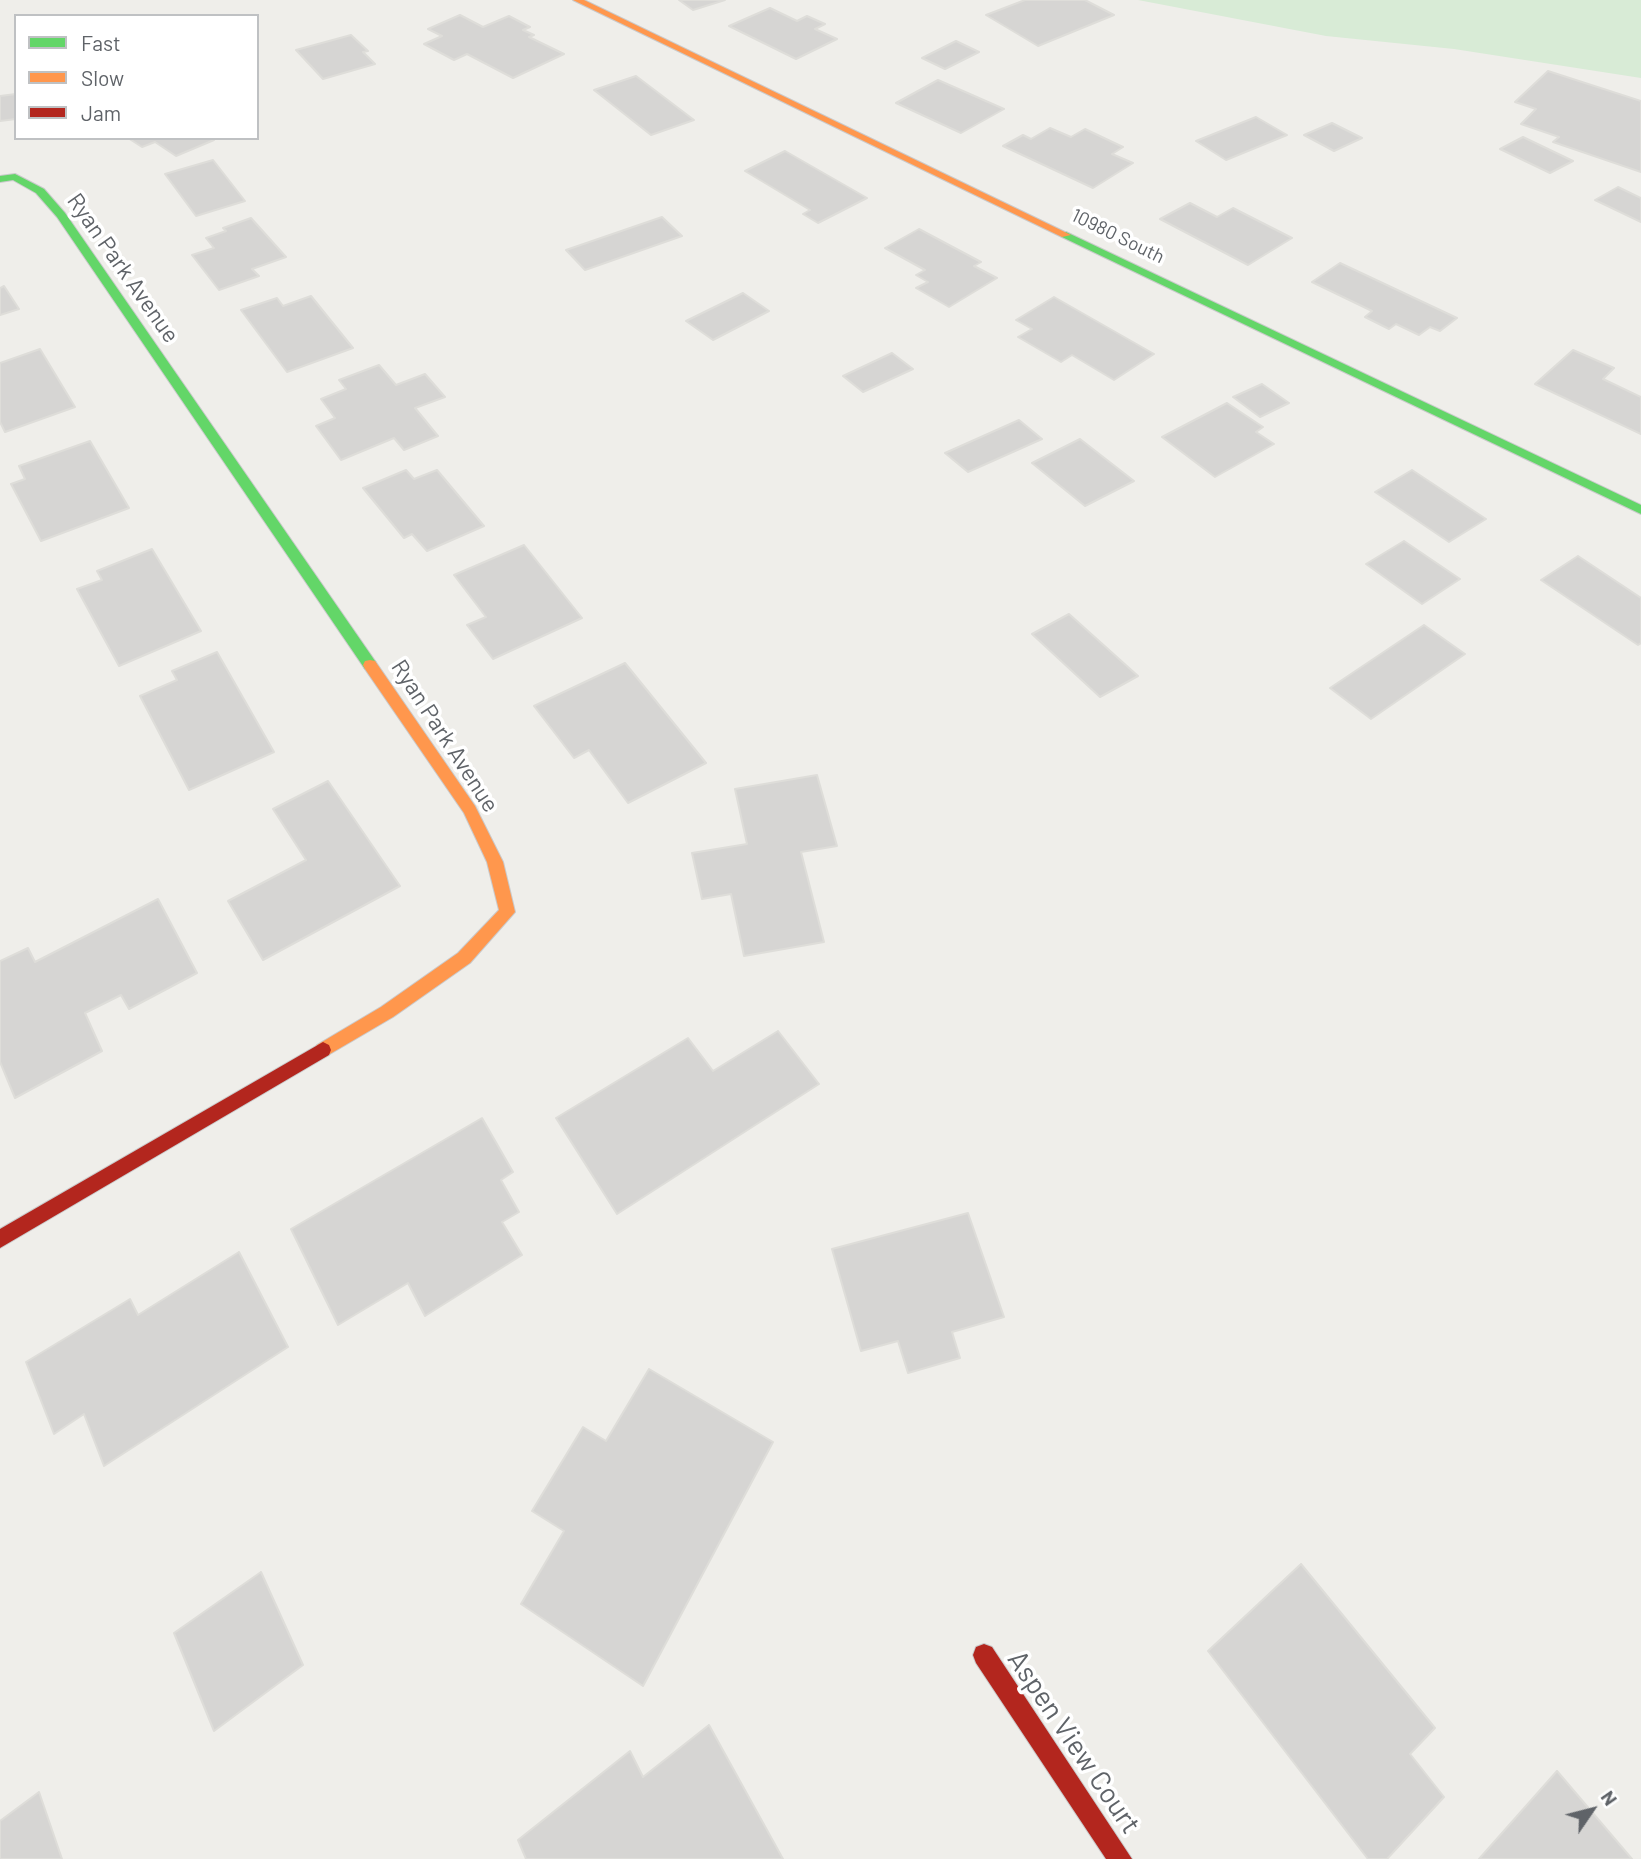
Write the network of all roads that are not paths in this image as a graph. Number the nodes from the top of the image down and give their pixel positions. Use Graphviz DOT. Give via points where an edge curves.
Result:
graph roads {
  1 [pos="577,0"];
  2 [pos="8,178"];
  3 [pos="1641,510"];
  4 [pos="0,1239"];
  5 [pos="984,1655"];
  6 [pos="1120,1859"];
  1 -- 3 [label="street, 10980 South"];
  2 -- 4 [label="street, Ryan Park Avenue" via="40,191 61,215 470,810 495,862 507,912 464,958 387,1012"];
  5 -- 6 [label="street, Aspen View Court"];
}
